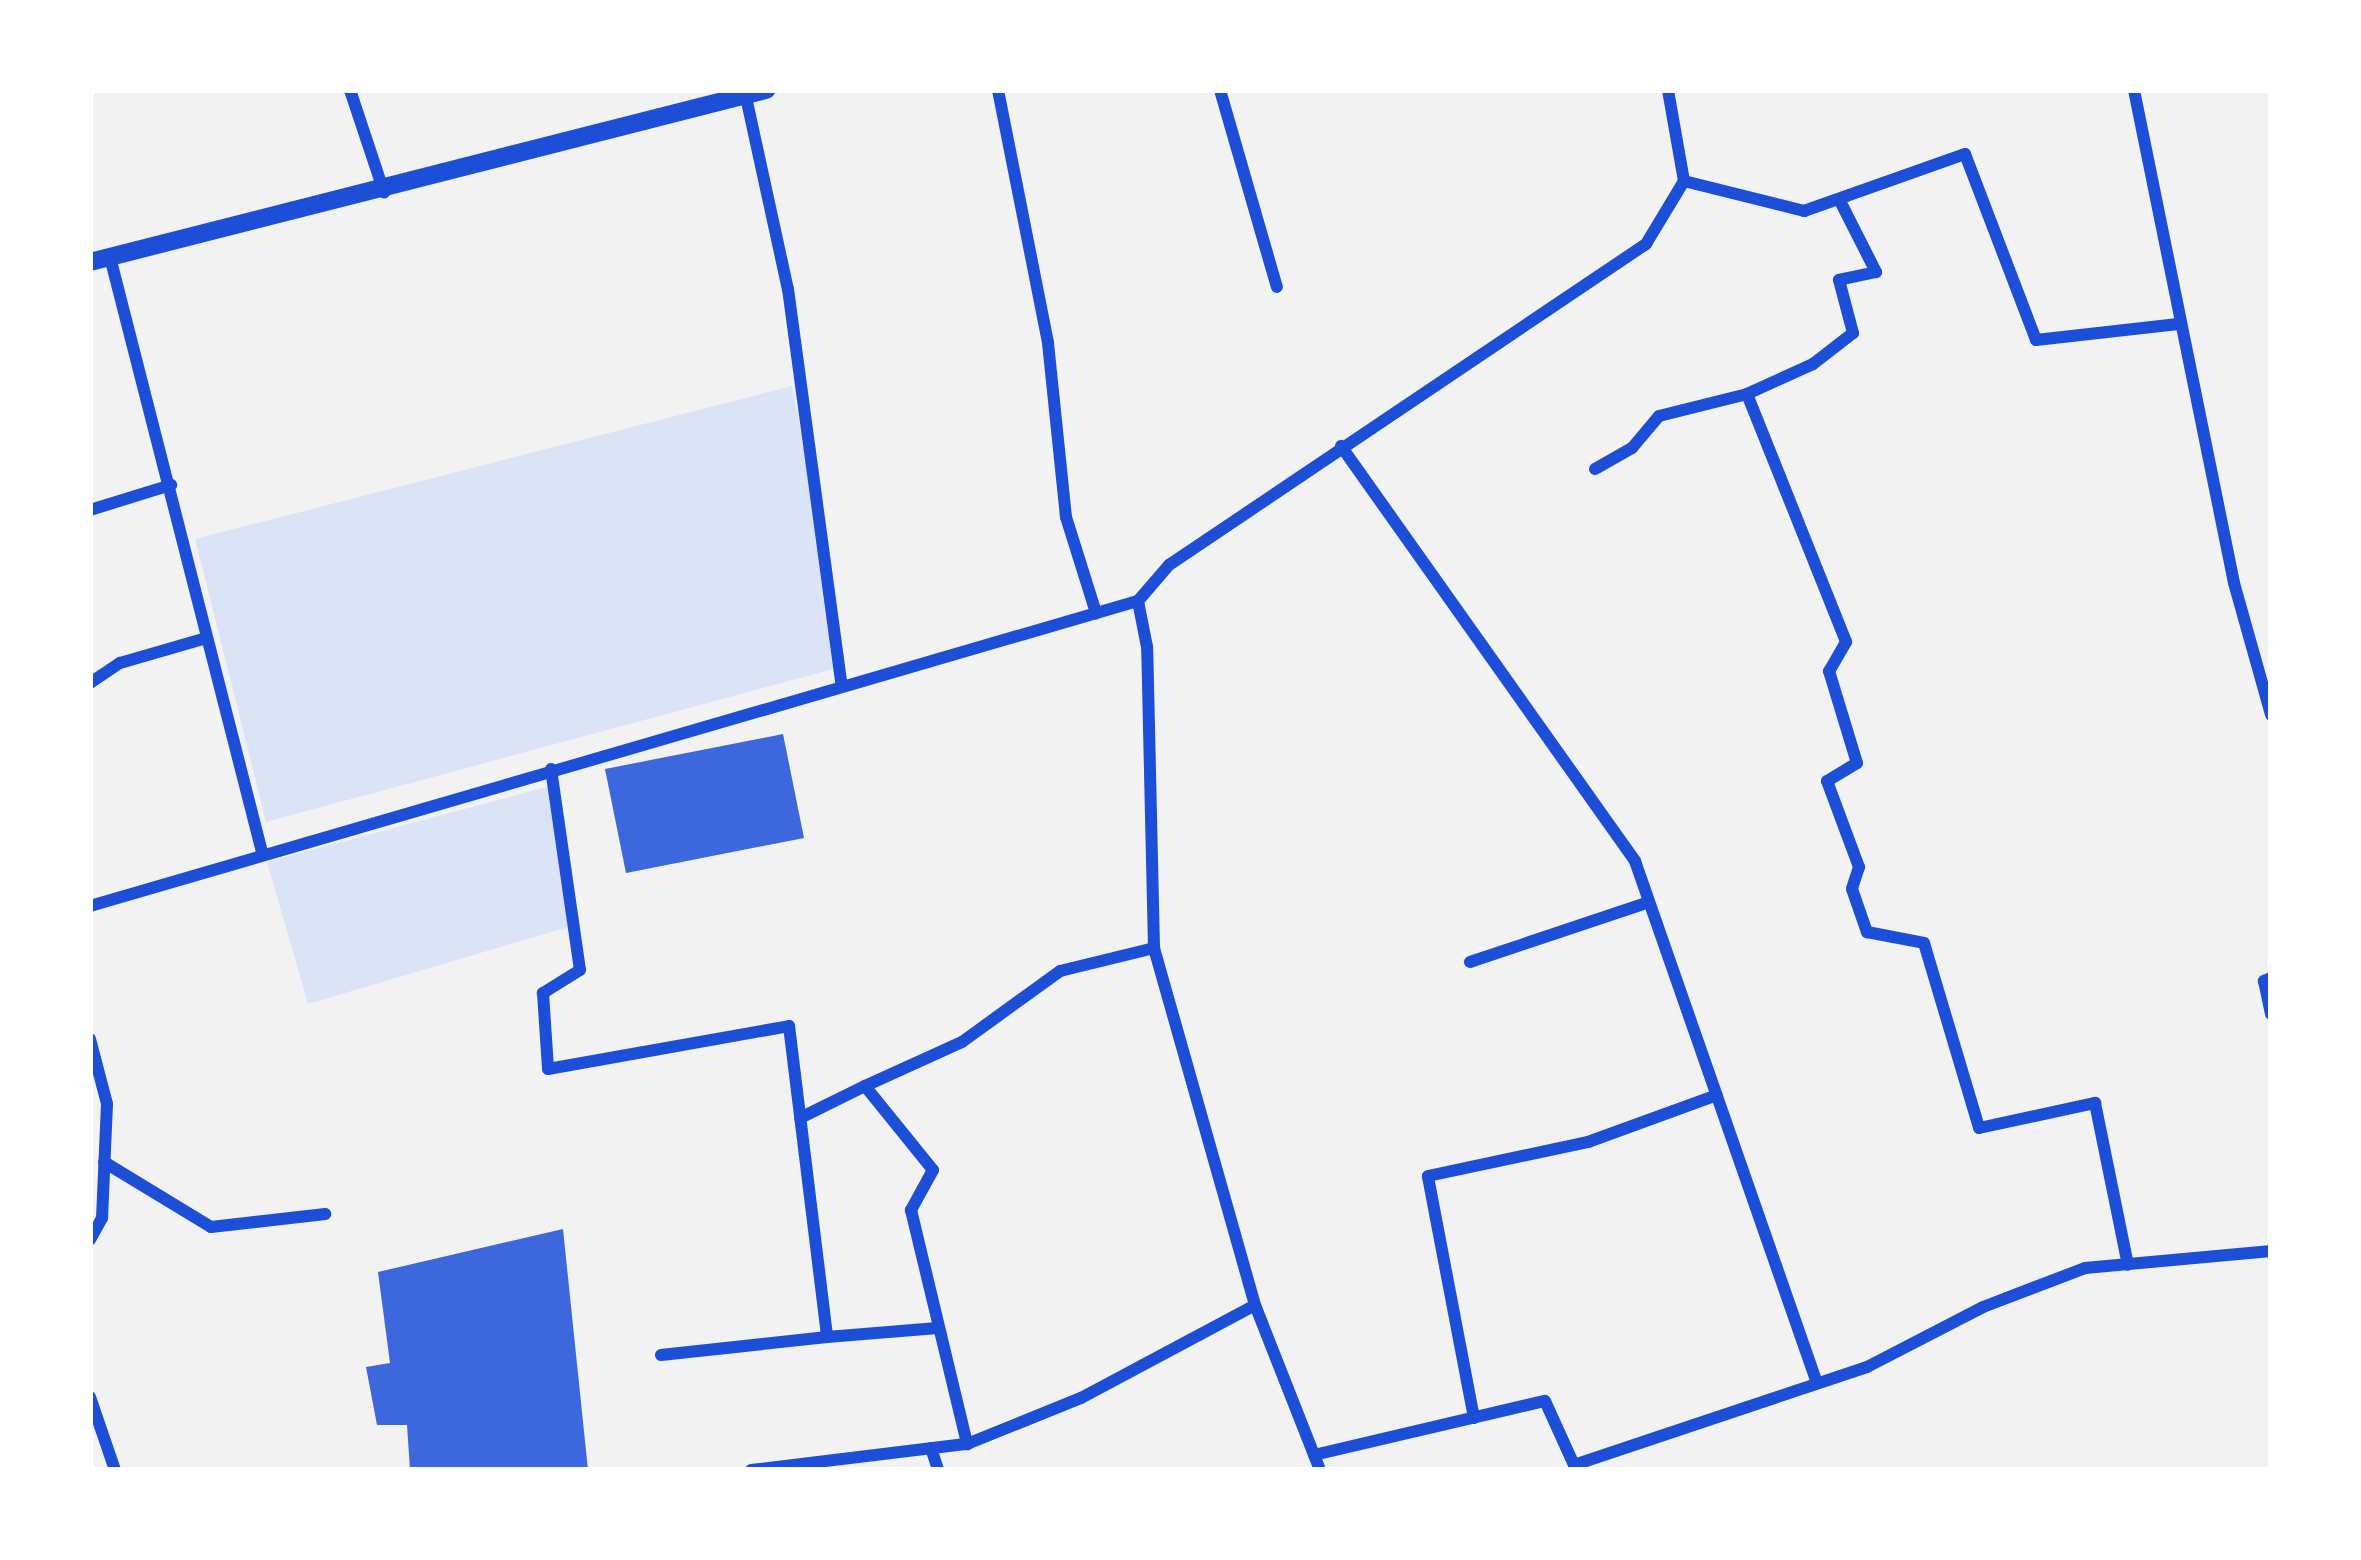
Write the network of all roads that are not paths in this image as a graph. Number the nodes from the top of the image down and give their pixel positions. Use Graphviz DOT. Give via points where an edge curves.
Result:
graph roads {
  1 [pos="350,90"];
  2 [pos="766,90"];
  3 [pos="998,90"];
  4 [pos="1220,90"];
  5 [pos="1668,90"];
  6 [pos="2134,90"];
  7 [pos="746,97"];
  8 [pos="1684,181"];
  9 [pos="384,193"];
  10 [pos="1839,199"];
  11 [pos="95,260"];
  12 [pos="1277,287"];
  13 [pos="2178,324"];
  14 [pos="1747,394"];
  15 [pos="1341,446"];
  16 [pos="1595,470"];
  17 [pos="171,485"];
  18 [pos="90,510"];
  19 [pos="1138,601"];
  20 [pos="1096,613"];
  21 [pos="206,638"];
  22 [pos="90,683"];
  23 [pos="842,686"];
  24 [pos="2268,695"];
  25 [pos="2271,715"];
  26 [pos="551,770"];
  27 [pos="262,852"];
  28 [pos="1649,902"];
  29 [pos="90,906"];
  30 [pos="1154,948"];
  31 [pos="1470,962"];
  32 [pos="2271,978"];
  33 [pos="2271,1014"];
  34 [pos="90,1039"];
  35 [pos="865,1086"];
  36 [pos="1717,1095"];
  37 [pos="800,1118"];
  38 [pos="104,1162"];
  39 [pos="325,1214"];
  40 [pos="90,1240"];
  41 [pos="2271,1250"];
  42 [pos="2128,1265"];
  43 [pos="1255,1305"];
  44 [pos="938,1328"];
  45 [pos="826,1337"];
  46 [pos="661,1355"];
  47 [pos="1817,1383"];
  48 [pos="90,1397"];
  49 [pos="1474,1418"];
  50 [pos="967,1444"];
  51 [pos="931,1448"];
  52 [pos="1314,1455"];
  53 [pos="115,1470"];
  54 [pos="751,1470"];
  55 [pos="938,1470"];
  56 [pos="1320,1470"];
  1 -- 9 [label="street"];
  2 -- 7 [label="street"];
  3 -- 20 [label="street" via="1048,343 1066,517"];
  4 -- 12 [label="street"];
  5 -- 8 [label="street"];
  6 -- 13 [label="street"];
  7 -- 9 [label="street"];
  7 -- 23 [label="street" via="788,289"];
  8 -- 10 [label="street" via="1804,211"];
  8 -- 15 [label="street" via="1646,244"];
  9 -- 11 [label="street"];
  10 -- 13 [label="street" via="1965,154 2036,340"];
  10 -- 14 [label="street" via="1876,272 1839,280 1853,333 1813,364"];
  11 -- 17 [label="street"];
  13 -- 24 [label="street"];
  14 -- 16 [label="street" via="1659,416 1631,448"];
  14 -- 42 [label="street" via="1846,642 1828,671 1857,763 1827,781 1859,867 1852,889 1867,932 1924,943 1979,1128 2095,1102"];
  15 -- 19 [label="street" via="1169,565"];
  15 -- 28 [label="street" via="1635,861"];
  17 -- 18 [label="street"];
  17 -- 21 [label="street"];
  19 -- 20 [label="street"];
  19 -- 30 [label="street" via="1147,646"];
  20 -- 23 [label="street"];
  21 -- 22 [label="street" via="120,663"];
  21 -- 27 [label="street"];
  23 -- 26 [label="street"];
  24 -- 25 [label="street"];
  26 -- 27 [label="street"];
  26 -- 37 [label="street" via="580,970 543,993 548,1070 789,1026"];
  27 -- 29 [label="street"];
  28 -- 31 [label="street"];
  28 -- 36 [label="street"];
  30 -- 35 [label="street" via="1060,971 977,1033"];
  30 -- 43 [label="street"];
  32 -- 33 [label="street" via="2264,981"];
  34 -- 38 [label="street" via="107,1105"];
  35 -- 37 [label="street"];
  35 -- 44 [label="street" via="933,1170 910,1210"];
  36 -- 47 [label="street"];
  36 -- 49 [label="street" via="1588,1142 1428,1176"];
  37 -- 45 [label="street"];
  38 -- 39 [label="street" via="211,1227"];
  38 -- 40 [label="street" via="102,1218"];
  41 -- 42 [label="street"];
  42 -- 47 [label="street" via="2085,1268 1983,1306 1867,1367"];
  43 -- 50 [label="street" via="1081,1398"];
  43 -- 52 [label="street"];
  44 -- 45 [label="street"];
  44 -- 50 [label="street"];
  45 -- 46 [label="street"];
  47 -- 49 [label="street" via="1574,1466 1545,1401"];
  48 -- 53 [label="street"];
  49 -- 52 [label="street"];
  50 -- 51 [label="street"];
  51 -- 54 [label="street"];
  51 -- 55 [label="street"];
  52 -- 56 [label="street"];
}
